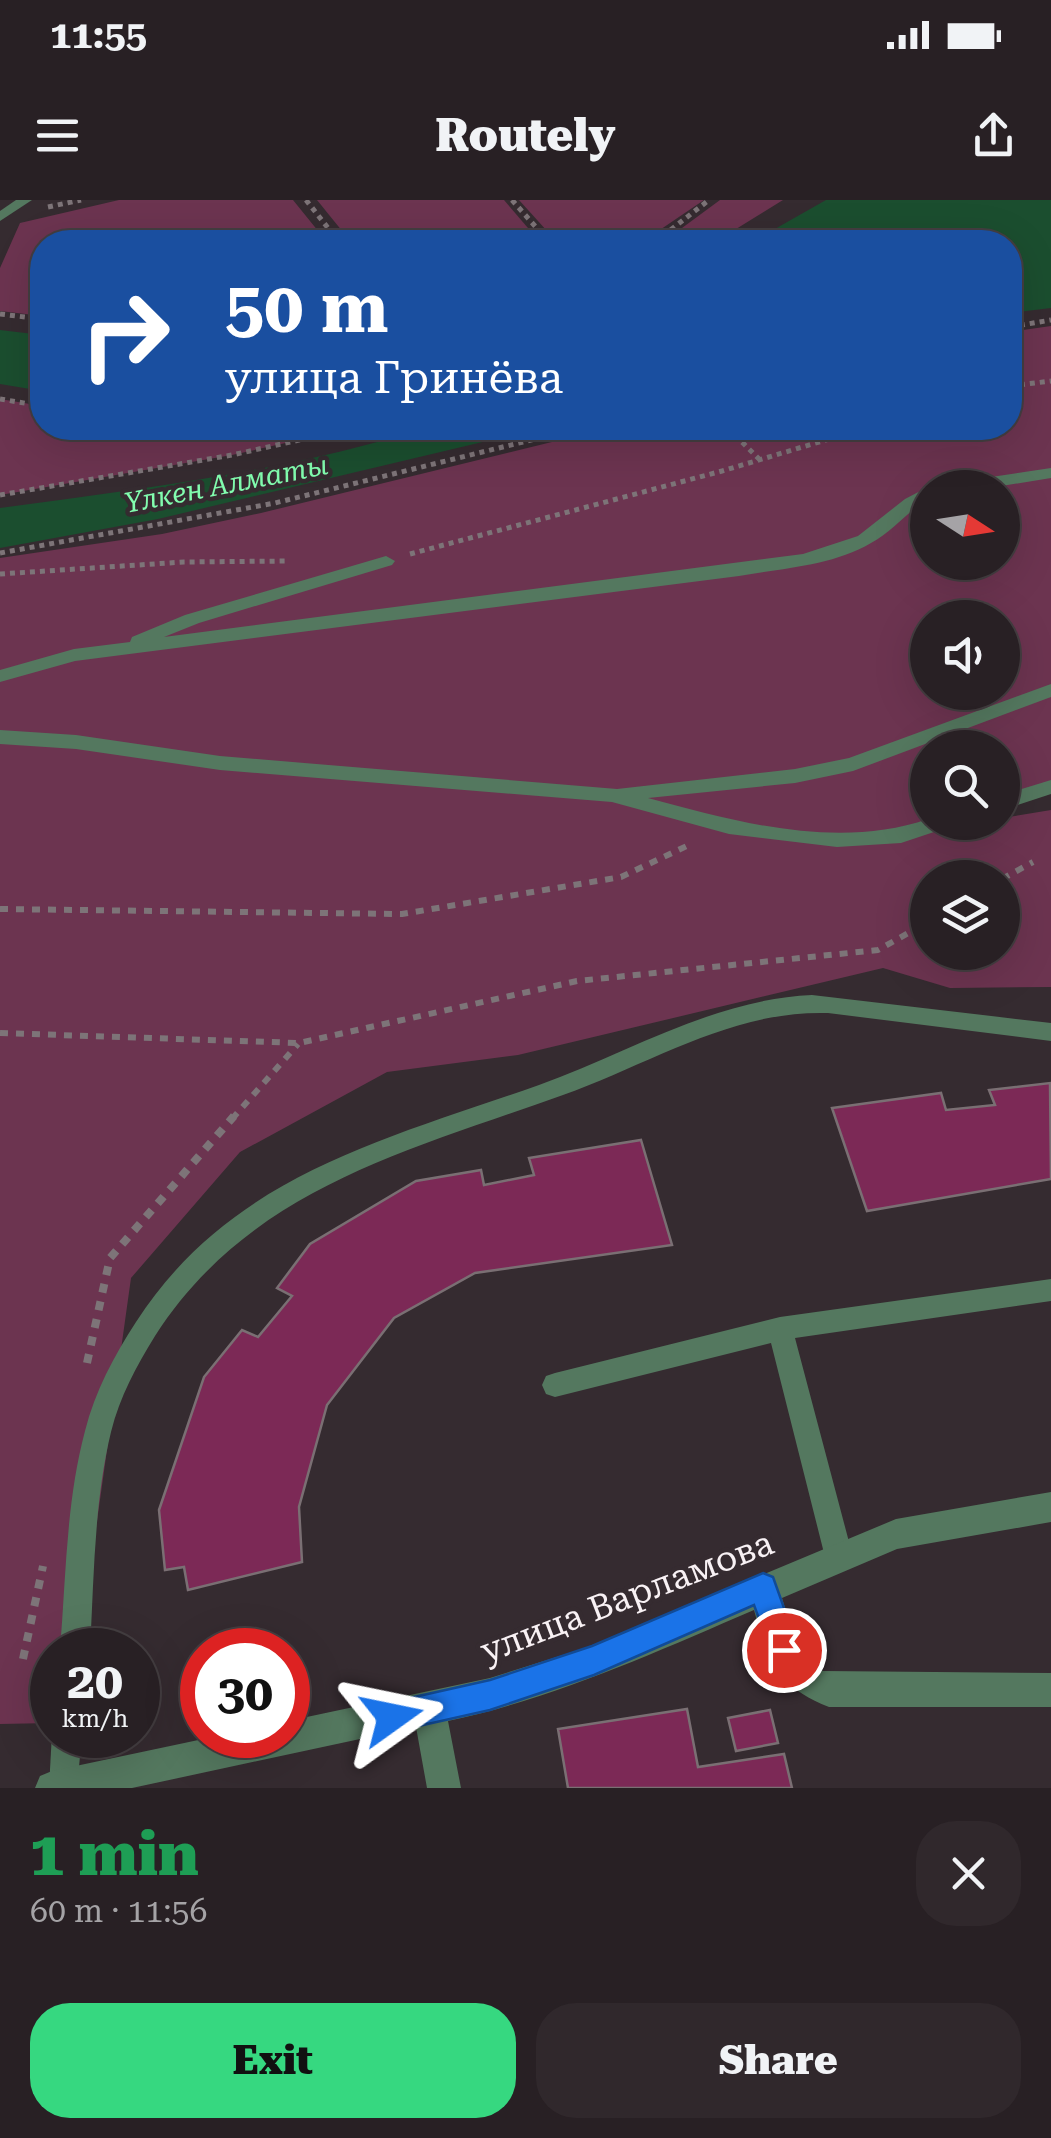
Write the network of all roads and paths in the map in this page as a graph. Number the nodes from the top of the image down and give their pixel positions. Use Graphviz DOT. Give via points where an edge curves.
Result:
graph roads {
  1 [pos="26,200"];
  2 [pos="306,200"];
  3 [pos="512,200"];
  4 [pos="710,200"];
  5 [pos="0,218"];
  6 [pos="330,230"];
  7 [pos="538,230"];
  8 [pos="671,230"];
  9 [pos="0,314"];
  10 [pos="30,318"];
  11 [pos="1051,320"];
  12 [pos="1022,325"];
  13 [pos="1051,381"];
  14 [pos="1022,385"];
  15 [pos="0,399"];
  16 [pos="30,404"];
  17 [pos="301,440"];
  18 [pos="532,440"];
  19 [pos="740,440"];
  20 [pos="826,440"];
  21 [pos="760,460"];
  22 [pos="1051,472"];
  23 [pos="1020,477"];
  24 [pos="0,494"];
  25 [pos="910,506"];
  26 [pos="0,553"];
  27 [pos="386,560"];
  28 [pos="294,562"];
  29 [pos="0,574"];
  30 [pos="117,650"];
  31 [pos="0,676"];
  32 [pos="1051,690"];
  33 [pos="0,737"];
  34 [pos="1051,787"];
  35 [pos="612,795"];
  36 [pos="1020,797"];
  37 [pos="728,827"];
  38 [pos="910,833"];
  39 [pos="1034,862"];
  40 [pos="1020,869"];
  41 [pos="0,909"];
  42 [pos="910,932"];
  43 [pos="1051,1032"];
  44 [pos="0,1033"];
  45 [pos="1051,1290"];
  46 [pos="780,1329"];
  47 [pos="555,1385"];
  48 [pos="1051,1506"];
  49 [pos="839,1557"];
  50 [pos="763,1587"];
  51 [pos="77,1628"];
  52 [pos="1051,1690"];
  53 [pos="428,1710"];
  54 [pos="64,1758"];
  55 [pos="59,1787"];
  56 [pos="444,1788"];
  1 -- 5 [label="lane"];
  2 -- 6 [label="path"];
  3 -- 7 [label="path"];
  4 -- 8 [label="path"];
  9 -- 10 [label="path"];
  11 -- 12 [label="path"];
  13 -- 14 [label="path"];
  15 -- 16 [label="path"];
  17 -- 24 [label="path"];
  18 -- 26 [label="path" via="275,504"];
  19 -- 21 [label="path"];
  20 -- 21 [label="path"];
  21 -- 27 [label="path"];
  22 -- 23 [label="lane"];
  25 -- 30 [label="lane" via="864,540 758,566"];
  27 -- 30 [label="lane" via="192,619"];
  28 -- 29 [label="path"];
  30 -- 31 [label="lane" via="74,654"];
  32 -- 35 [label="lane" via="853,764"];
  33 -- 35 [label="lane" via="220,763"];
  34 -- 36 [label="lane"];
  35 -- 37 [label="lane"];
  37 -- 38 [label="lane" via="837,840"];
  37 -- 41 [label="path" via="621,877 402,914"];
  39 -- 40 [label="path"];
  42 -- 44 [label="path" via="878,950 577,981 298,1044"];
  43 -- 51 [label="lane" via="863,1008 780,1006 708,1026 334,1166 260,1206 197,1258 165,1296 114,1382 91,1454"];
  45 -- 46 [label="lane"];
  46 -- 47 [label="lane"];
  46 -- 49 [label="lane"];
  48 -- 49 [label="street, улица Варламова" via="896,1534"];
  49 -- 50 [label="street, улица Варламова"];
  50 -- 52 [label="street" via="791,1665 813,1686"];
  50 -- 53 [label="street, улица Варламова" via="594,1660"];
  53 -- 55 [label="street, улица Варламова"];
  53 -- 56 [label="street"];
  54 -- 55 [label="lane"];
}
